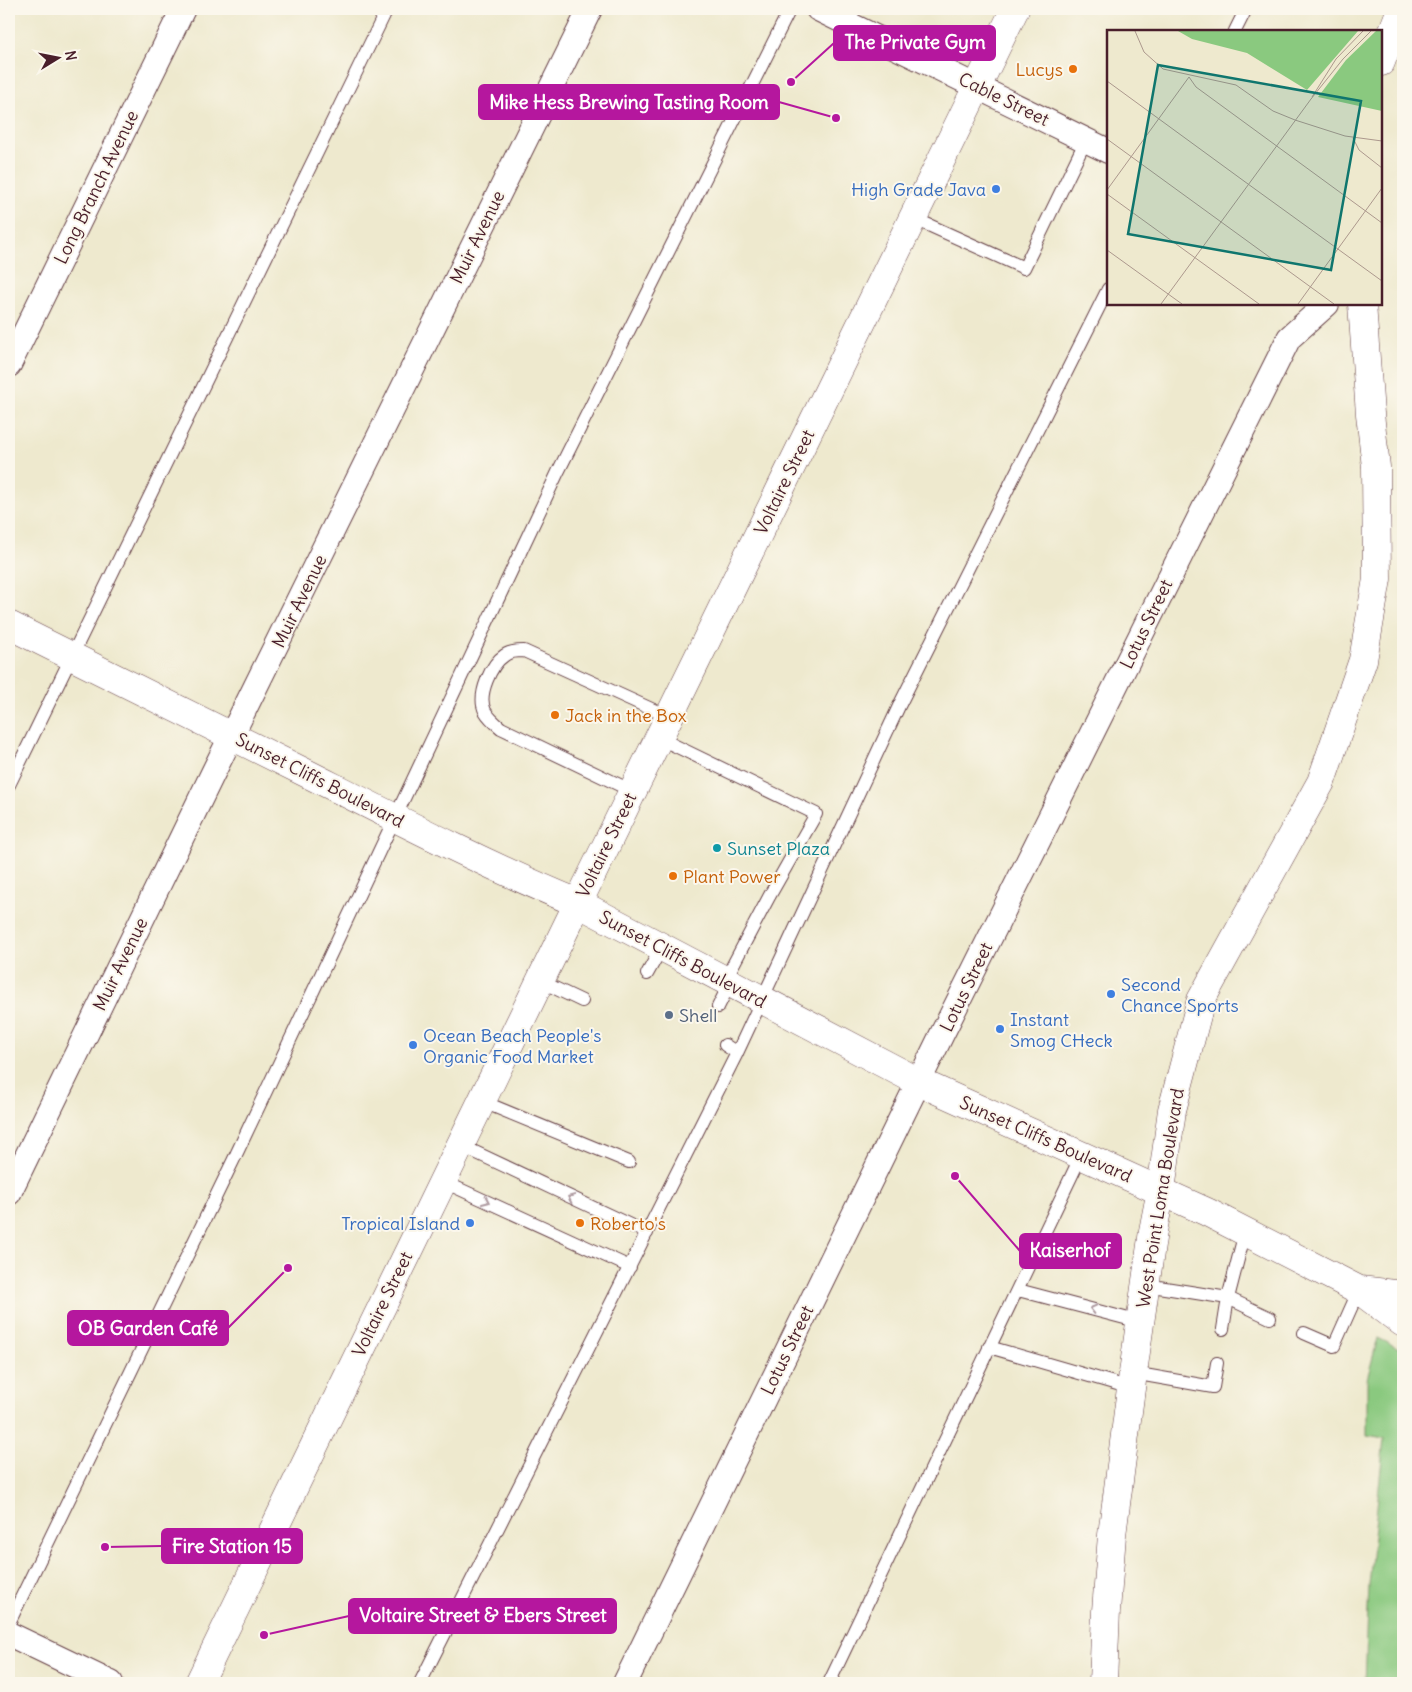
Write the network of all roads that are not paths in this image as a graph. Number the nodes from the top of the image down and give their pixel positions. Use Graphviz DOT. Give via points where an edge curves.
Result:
graph roads {
  1 [pos="183,9"];
  2 [pos="387,9"];
  3 [pos="590,9"];
  4 [pos="790,9"];
  5 [pos="818,9"];
  6 [pos="1016,9"];
  7 [pos="1246,9"];
  8 [pos="1401,9"];
  9 [pos="1236,30"];
  10 [pos="1382,59"];
  11 [pos="977,86"];
  12 [pos="1086,140"];
  13 [pos="1107,150"];
  14 [pos="913,218"];
  15 [pos="1107,291"];
  16 [pos="1326,305"];
  17 [pos="1362,305"];
  18 [pos="9,365"];
  19 [pos="9,625"];
  20 [pos="71,656"];
  21 [pos="664,728"];
  22 [pos="232,736"];
  23 [pos="9,785"];
  24 [pos="632,791"];
  25 [pos="395,818"];
  26 [pos="578,904"];
  27 [pos="662,947"];
  28 [pos="647,974"];
  29 [pos="540,981"];
  30 [pos="728,981"];
  31 [pos="763,1000"];
  32 [pos="582,1001"];
  33 [pos="718,1007"];
  34 [pos="725,1045"];
  35 [pos="737,1053"];
  36 [pos="919,1082"];
  37 [pos="481,1101"];
  38 [pos="460,1145"];
  39 [pos="1081,1156"];
  40 [pos="629,1162"];
  41 [pos="442,1181"];
  42 [pos="1161,1190"];
  43 [pos="9,1193"];
  44 [pos="1246,1232"];
  45 [pos="647,1233"];
  46 [pos="630,1267"];
  47 [pos="1146,1285"];
  48 [pos="1018,1290"];
  49 [pos="1359,1290"];
  50 [pos="1403,1295"];
  51 [pos="1228,1298"];
  52 [pos="1270,1318"];
  53 [pos="1140,1322"];
  54 [pos="1403,1323"];
  55 [pos="1223,1329"];
  56 [pos="1304,1333"];
  57 [pos="989,1347"];
  58 [pos="1217,1364"];
  59 [pos="1132,1380"];
  60 [pos="9,1623"];
  61 [pos="9,1634"];
  62 [pos="111,1683"];
  63 [pos="199,1683"];
  64 [pos="420,1683"];
  65 [pos="624,1683"];
  66 [pos="829,1683"];
  67 [pos="1103,1683"];
  1 -- 18 [label="street, Long Branch Avenue"];
  2 -- 20 [label="lane"];
  3 -- 22 [label="street, Muir Avenue"];
  4 -- 25 [label="lane" via="558,472"];
  5 -- 11 [label="street, Cable Street"];
  6 -- 11 [label="main road, Voltaire Street"];
  7 -- 9 [label="lane"];
  8 -- 10 [label="main road"];
  11 -- 12 [label="street, Cable Street"];
  11 -- 14 [label="main road, Voltaire Street"];
  12 -- 13 [label="street, Cable Street"];
  12 -- 14 [label="lane" via="1024,268"];
  14 -- 21 [label="main road, Voltaire Street"];
  15 -- 31 [label="lane" via="900,704"];
  16 -- 36 [label="street, Lotus Street" via="1289,338"];
  17 -- 42 [label="main road, West Point Loma Boulevard" via="1376,477 1377,579 1364,660 1321,782 1201,1000 1172,1110"];
  19 -- 20 [label="main road, Sunset Cliffs Boulevard"];
  20 -- 22 [label="main road, Sunset Cliffs Boulevard"];
  20 -- 23 [label="lane"];
  21 -- 24 [label="main road, Voltaire Street"];
  21 -- 24 [label="lane" via="524,651 505,655 486,682 482,695 484,709 501,728"];
  21 -- 30 [label="lane" via="816,814 770,895"];
  22 -- 25 [label="main road, Sunset Cliffs Boulevard"];
  22 -- 43 [label="street, Muir Avenue"];
  24 -- 26 [label="main road, Voltaire Street"];
  25 -- 26 [label="main road, Sunset Cliffs Boulevard"];
  25 -- 60 [label="lane" via="230,1168"];
  26 -- 27 [label="main road, Sunset Cliffs Boulevard"];
  26 -- 29 [label="main road, Voltaire Street"];
  27 -- 28 [label="lane"];
  27 -- 30 [label="main road, Sunset Cliffs Boulevard"];
  29 -- 32 [label="lane"];
  29 -- 37 [label="main road, Voltaire Street"];
  30 -- 31 [label="main road, Sunset Cliffs Boulevard"];
  30 -- 33 [label="lane"];
  31 -- 35 [label="lane"];
  31 -- 36 [label="main road, Sunset Cliffs Boulevard"];
  34 -- 35 [label="lane"];
  35 -- 45 [label="lane"];
  36 -- 39 [label="main road, Sunset Cliffs Boulevard"];
  36 -- 65 [label="street, Lotus Street"];
  37 -- 38 [label="main road, Voltaire Street"];
  37 -- 40 [label="lane"];
  38 -- 41 [label="main road, Voltaire Street"];
  45 -- 38 [label="lane, one-way"];
  39 -- 42 [label="main road, Sunset Cliffs Boulevard"];
  39 -- 48 [label="lane"];
  41 -- 46 [label="lane, one-way"];
  41 -- 63 [label="main road, Voltaire Street"];
  42 -- 44 [label="main road, Sunset Cliffs Boulevard"];
  42 -- 47 [label="main road, West Point Loma Boulevard"];
  44 -- 49 [label="main road, Sunset Cliffs Boulevard"];
  44 -- 51 [label="lane"];
  45 -- 46 [label="lane"];
  46 -- 64 [label="lane"];
  47 -- 51 [label="lane"];
  47 -- 53 [label="main road, West Point Loma Boulevard"];
  53 -- 48 [label="lane, one-way"];
  48 -- 57 [label="lane"];
  49 -- 50 [label="main road, Sunset Cliffs Boulevard"];
  49 -- 54 [label="main road, Sunset Cliffs Boulevard"];
  49 -- 56 [label="lane" via="1334,1346"];
  51 -- 52 [label="lane"];
  51 -- 55 [label="lane"];
  53 -- 59 [label="main road, West Point Loma Boulevard"];
  57 -- 59 [label="lane"];
  57 -- 66 [label="lane"];
  58 -- 59 [label="lane" via="1213,1387"];
  59 -- 67 [label="main road, West Point Loma Boulevard" via="1112,1543"];
  61 -- 62 [label="street"];
}
